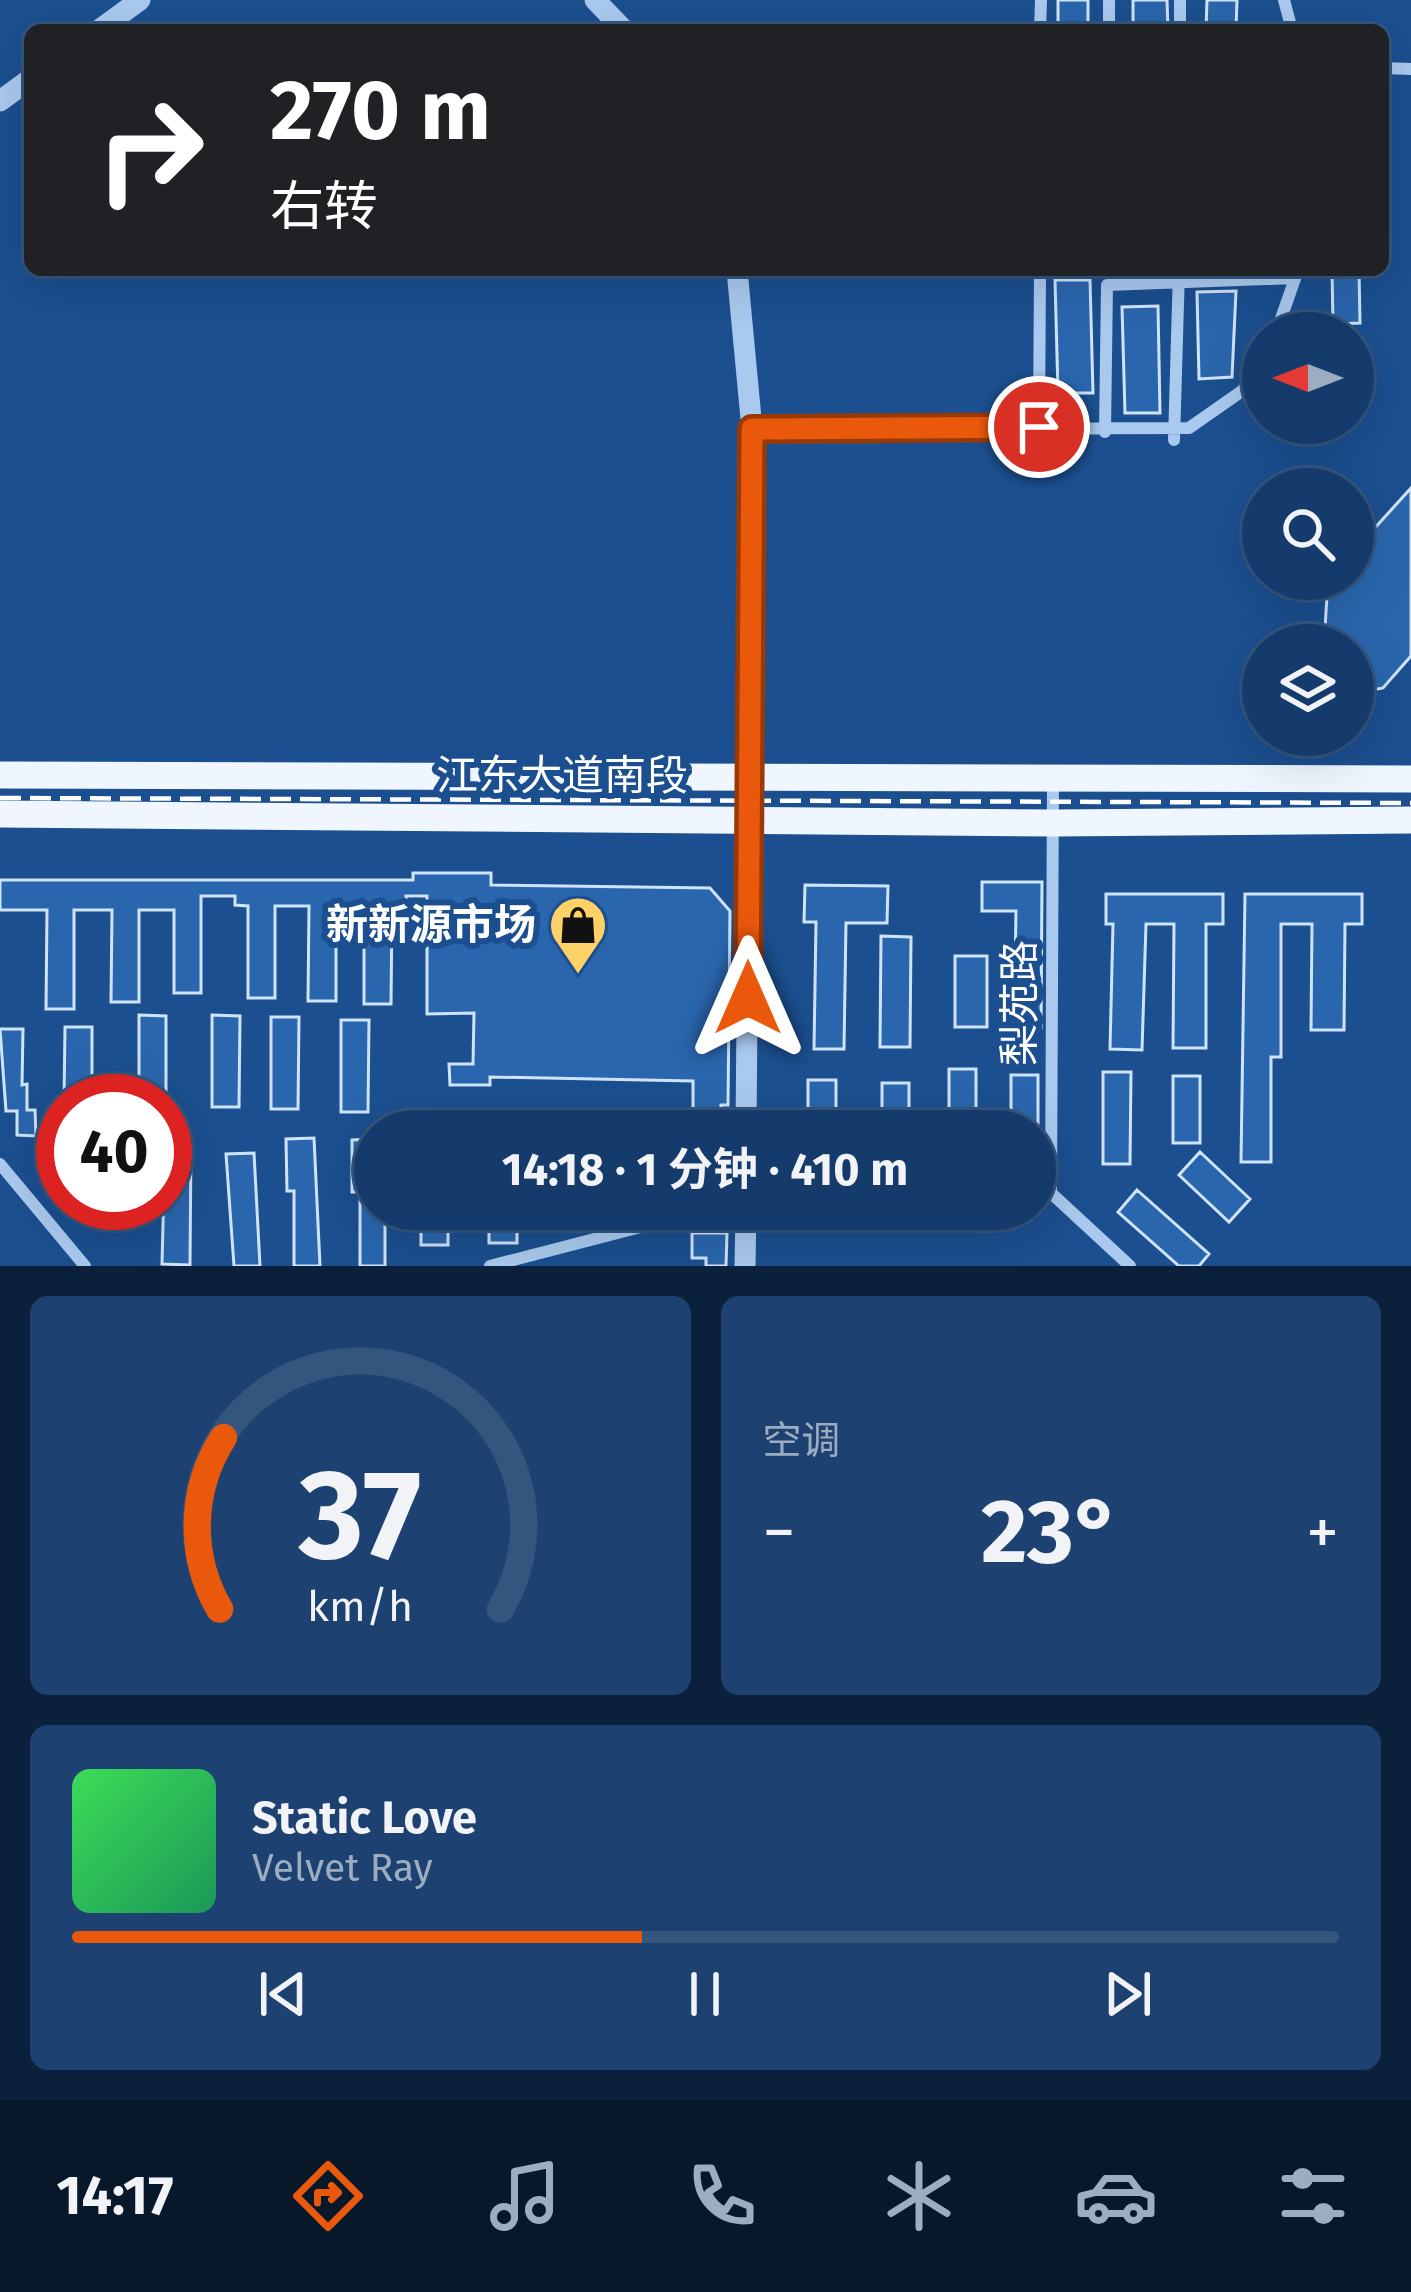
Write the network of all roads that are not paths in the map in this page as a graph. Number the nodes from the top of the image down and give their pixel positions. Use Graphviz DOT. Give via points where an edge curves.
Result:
graph roads {
  1 [pos="140,0"];
  2 [pos="595,0"];
  3 [pos="107,24"];
  4 [pos="618,24"];
  5 [pos="738,276"];
  6 [pos="1040,276"];
  7 [pos="1179,276"];
  8 [pos="1295,276"];
  9 [pos="1107,278"];
  10 [pos="1283,312"];
  11 [pos="1242,391"];
  12 [pos="1039,427"];
  13 [pos="752,429"];
  14 [pos="1105,432"];
  15 [pos="1175,435"];
  16 [pos="0,775"];
  17 [pos="1053,779"];
  18 [pos="1411,779"];
  19 [pos="749,781"];
  20 [pos="0,814"];
  21 [pos="749,820"];
  22 [pos="1411,820"];
  23 [pos="1054,823"];
  24 [pos="746,1110"];
  25 [pos="1052,1110"];
  26 [pos="0,1164"];
  27 [pos="1056,1198"];
  28 [pos="642,1230"];
  29 [pos="746,1230"];
  30 [pos="547,1259"];
  31 [pos="85,1266"];
  32 [pos="490,1266"];
  33 [pos="745,1266"];
  34 [pos="1130,1266"];
  1 -- 3 [label="street"];
  2 -- 4 [label="street"];
  5 -- 13 [label="street"];
  6 -- 12 [label="street"];
  7 -- 9 [label="street"];
  7 -- 15 [label="street"];
  8 -- 10 [label="street"];
  9 -- 14 [label="street"];
  11 -- 15 [label="street"];
  12 -- 13 [label="street"];
  12 -- 14 [label="street"];
  13 -- 19 [label="street"];
  14 -- 15 [label="street"];
  16 -- 19 [label="main road, 江东大道南段"];
  17 -- 18 [label="main road, 江东大道南段"];
  17 -- 19 [label="main road, 江东大道南段"];
  17 -- 23 [label="street, 梨苑路"];
  19 -- 21 [label="street"];
  20 -- 21 [label="main road, 江东大道南段"];
  21 -- 23 [label="main road, 江东大道南段"];
  21 -- 24 [label="street"];
  22 -- 23 [label="main road, 江东大道南段"];
  23 -- 25 [label="street, 梨苑路"];
  26 -- 31 [label="street"];
  27 -- 34 [label="street"];
  28 -- 30 [label="street"];
  29 -- 33 [label="street"];
  30 -- 32 [label="street"];
}
